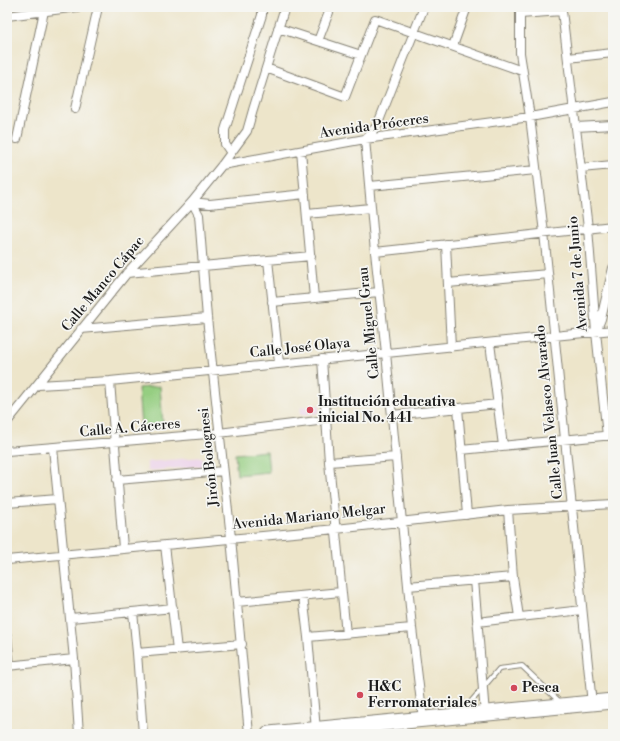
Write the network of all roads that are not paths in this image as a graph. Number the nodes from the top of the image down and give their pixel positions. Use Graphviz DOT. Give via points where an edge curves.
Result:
graph roads {
  1 [pos="78,7"];
  2 [pos="98,7"];
  3 [pos="262,7"];
  4 [pos="285,7"];
  5 [pos="331,7"];
  6 [pos="424,7"];
  7 [pos="467,7"];
  8 [pos="44,11"];
  9 [pos="520,11"];
  10 [pos="7,16"];
  11 [pos="278,28"];
  12 [pos="414,33"];
  13 [pos="318,41"];
  14 [pos="453,46"];
  15 [pos="613,53"];
  16 [pos="361,55"];
  17 [pos="568,58"];
  18 [pos="266,68"];
  19 [pos="522,71"];
  20 [pos="613,102"];
  21 [pos="75,109"];
  22 [pos="574,110"];
  23 [pos="530,117"];
  24 [pos="613,125"];
  25 [pos="576,127"];
  26 [pos="17,139"];
  27 [pos="365,139"];
  28 [pos="301,151"];
  29 [pos="231,153"];
  30 [pos="222,165"];
  31 [pos="613,165"];
  32 [pos="581,168"];
  33 [pos="536,170"];
  34 [pos="370,186"];
  35 [pos="305,194"];
  36 [pos="192,202"];
  37 [pos="371,208"];
  38 [pos="307,214"];
  39 [pos="613,226"];
  40 [pos="588,228"];
  41 [pos="544,233"];
  42 [pos="446,244"];
  43 [pos="375,252"];
  44 [pos="311,256"];
  45 [pos="268,260"];
  46 [pos="204,266"];
  47 [pos="613,268"];
  48 [pos="128,273"];
  49 [pos="548,274"];
  50 [pos="448,283"];
  51 [pos="379,292"];
  52 [pos="314,298"];
  53 [pos="272,302"];
  54 [pos="207,318"];
  55 [pos="81,329"];
  56 [pos="613,330"];
  57 [pos="596,332"];
  58 [pos="554,336"];
  59 [pos="490,343"];
  60 [pos="451,347"];
  61 [pos="386,353"];
  62 [pos="322,359"];
  63 [pos="279,363"];
  64 [pos="213,370"];
  65 [pos="110,381"];
  66 [pos="38,385"];
  67 [pos="498,404"];
  68 [pos="458,408"];
  69 [pos="392,415"];
  70 [pos="326,420"];
  71 [pos="7,422"];
  72 [pos="219,433"];
  73 [pos="610,436"];
  74 [pos="565,440"];
  75 [pos="114,442"];
  76 [pos="503,446"];
  77 [pos="53,448"];
  78 [pos="461,450"];
  79 [pos="7,451"];
  80 [pos="396,457"];
  81 [pos="329,462"];
  82 [pos="223,470"];
  83 [pos="117,480"];
  84 [pos="58,500"];
  85 [pos="7,503"];
  86 [pos="613,504"];
  87 [pos="571,506"];
  88 [pos="508,510"];
  89 [pos="467,515"];
  90 [pos="402,521"];
  91 [pos="336,529"];
  92 [pos="231,538"];
  93 [pos="165,545"];
  94 [pos="123,548"];
  95 [pos="63,554"];
  96 [pos="7,560"];
  97 [pos="513,577"];
  98 [pos="474,580"];
  99 [pos="408,586"];
  100 [pos="341,592"];
  101 [pos="303,596"];
  102 [pos="237,602"];
  103 [pos="172,608"];
  104 [pos="582,610"];
  105 [pos="133,612"];
  106 [pos="519,617"];
  107 [pos="71,618"];
  108 [pos="477,622"];
  109 [pos="412,628"];
  110 [pos="346,634"];
  111 [pos="7,636"];
  112 [pos="308,637"];
  113 [pos="242,644"];
  114 [pos="177,650"];
  115 [pos="137,653"];
  116 [pos="74,659"];
  117 [pos="9,666"];
  118 [pos="483,688"];
  119 [pos="602,703"];
  120 [pos="564,706"];
  121 [pos="486,714"];
  122 [pos="459,716"];
  123 [pos="423,720"];
  124 [pos="316,730"];
  125 [pos="79,734"];
  126 [pos="143,734"];
  127 [pos="249,734"];
  128 [pos="269,734"];
  1 -- 8 [label="street"];
  2 -- 21 [label="street"];
  3 -- 29 [label="street" via="262,15 225,130 225,144"];
  4 -- 11 [label="street, Calle Manco Cápac"];
  5 -- 13 [label="street"];
  6 -- 12 [label="street"];
  7 -- 14 [label="street"];
  8 -- 10 [label="street"];
  8 -- 26 [label="street"];
  9 -- 17 [label="street, Avenida 7 de Junio" via="562,11"];
  9 -- 19 [label="street, Calle Juan Velasco Alvarado"];
  11 -- 13 [label="street"];
  11 -- 18 [label="street, Calle Manco Cápac"];
  12 -- 14 [label="street"];
  12 -- 16 [label="street" via="375,19"];
  12 -- 27 [label="street" via="377,126"];
  13 -- 16 [label="street"];
  14 -- 19 [label="street"];
  15 -- 17 [label="street"];
  16 -- 18 [label="street" via="345,97"];
  17 -- 22 [label="street, Avenida 7 de Junio"];
  18 -- 29 [label="street, Calle Manco Cápac" via="247,131"];
  19 -- 23 [label="street, Calle Juan Velasco Alvarado"];
  20 -- 22 [label="street, Avenida Próceres"];
  22 -- 23 [label="street, Avenida Próceres"];
  22 -- 25 [label="street, Avenida 7 de Junio"];
  23 -- 27 [label="street, Avenida Próceres"];
  23 -- 33 [label="street, Calle Juan Velasco Alvarado"];
  24 -- 25 [label="street"];
  25 -- 32 [label="street, Avenida 7 de Junio"];
  27 -- 28 [label="street, Avenida Próceres"];
  27 -- 34 [label="street, Calle Miguel Grau"];
  28 -- 30 [label="street, Avenida Próceres"];
  28 -- 35 [label="street"];
  29 -- 30 [label="street, Calle Manco Cápac"];
  30 -- 36 [label="street, Calle Manco Cápac"];
  31 -- 32 [label="street"];
  32 -- 40 [label="street, Avenida 7 de Junio"];
  33 -- 34 [label="street"];
  33 -- 41 [label="street, Calle Juan Velasco Alvarado"];
  34 -- 37 [label="street, Calle Miguel Grau"];
  35 -- 36 [label="street" via="210,204"];
  35 -- 38 [label="street"];
  36 -- 46 [label="street, Jirón Bolognesi" via="199,215"];
  36 -- 48 [label="street, Calle Manco Cápac"];
  37 -- 38 [label="street"];
  37 -- 43 [label="street, Calle Miguel Grau"];
  38 -- 44 [label="street"];
  39 -- 40 [label="street"];
  40 -- 41 [label="street"];
  40 -- 57 [label="street, Avenida 7 de Junio"];
  41 -- 42 [label="street"];
  41 -- 49 [label="street, Calle Juan Velasco Alvarado"];
  42 -- 43 [label="street"];
  42 -- 50 [label="street"];
  43 -- 51 [label="street, Calle Miguel Grau"];
  44 -- 45 [label="street"];
  44 -- 52 [label="street"];
  45 -- 46 [label="street"];
  45 -- 53 [label="street"];
  46 -- 48 [label="street"];
  46 -- 54 [label="street, Jirón Bolognesi"];
  47 -- 57 [label="street"];
  48 -- 55 [label="street, Calle Manco Cápac"];
  49 -- 50 [label="street"];
  49 -- 58 [label="street, Calle Juan Velasco Alvarado"];
  50 -- 60 [label="street"];
  51 -- 52 [label="street"];
  51 -- 61 [label="street, Calle Miguel Grau"];
  52 -- 53 [label="street"];
  53 -- 63 [label="street"];
  54 -- 55 [label="street"];
  54 -- 64 [label="street, Jirón Bolognesi"];
  55 -- 66 [label="street, Calle Manco Cápac"];
  56 -- 57 [label="street, Calle José Olaya"];
  57 -- 58 [label="street, Calle José Olaya"];
  57 -- 73 [label="street, Avenida 7 de Junio"];
  58 -- 59 [label="street, Calle José Olaya"];
  58 -- 74 [label="street, Calle Juan Velasco Alvarado"];
  59 -- 60 [label="street, Calle José Olaya"];
  59 -- 67 [label="street"];
  60 -- 61 [label="street, Calle José Olaya"];
  61 -- 62 [label="street, Calle José Olaya"];
  61 -- 69 [label="street, Calle Miguel Grau"];
  62 -- 63 [label="street, Calle José Olaya"];
  62 -- 70 [label="street"];
  63 -- 64 [label="street, Calle José Olaya"];
  64 -- 65 [label="street, Calle José Olaya"];
  64 -- 72 [label="street, Jirón Bolognesi"];
  65 -- 66 [label="street, Calle José Olaya"];
  65 -- 75 [label="street"];
  66 -- 71 [label="street, Calle Manco Cápac"];
  67 -- 68 [label="street"];
  67 -- 76 [label="street"];
  68 -- 69 [label="street"];
  68 -- 78 [label="street"];
  69 -- 80 [label="street, Calle Miguel Grau"];
  70 -- 72 [label="street, Calle A. Cáceres"];
  70 -- 81 [label="street"];
  72 -- 75 [label="street, Calle A. Cáceres"];
  72 -- 82 [label="street, Jirón Bolognesi"];
  73 -- 74 [label="street"];
  74 -- 76 [label="street"];
  74 -- 87 [label="street, Calle Juan Velasco Alvarado"];
  75 -- 77 [label="street, Calle A. Cáceres"];
  75 -- 83 [label="street"];
  76 -- 78 [label="street"];
  77 -- 79 [label="street, Calle A. Cáceres"];
  77 -- 84 [label="street"];
  78 -- 89 [label="street"];
  80 -- 81 [label="street"];
  80 -- 90 [label="street, Calle Miguel Grau"];
  81 -- 91 [label="street"];
  82 -- 83 [label="street"];
  82 -- 92 [label="street, Jirón Bolognesi"];
  83 -- 94 [label="street"];
  84 -- 85 [label="street"];
  84 -- 95 [label="street"];
  86 -- 87 [label="street, Avenida Mariano Melgar"];
  87 -- 88 [label="street, Avenida Mariano Melgar"];
  87 -- 104 [label="street, Calle Juan Velasco Alvarado"];
  88 -- 89 [label="street, Avenida Mariano Melgar"];
  88 -- 97 [label="street"];
  89 -- 90 [label="street, Avenida Mariano Melgar"];
  90 -- 91 [label="street, Avenida Mariano Melgar"];
  90 -- 99 [label="street, Calle Miguel Grau"];
  91 -- 92 [label="street, Avenida Mariano Melgar"];
  91 -- 100 [label="street"];
  92 -- 93 [label="street, Avenida Mariano Melgar"];
  92 -- 102 [label="street, Jirón Bolognesi"];
  93 -- 94 [label="street, Avenida Mariano Melgar"];
  93 -- 103 [label="street"];
  94 -- 95 [label="street, Avenida Mariano Melgar"];
  95 -- 96 [label="street, Avenida Mariano Melgar"];
  95 -- 107 [label="street"];
  97 -- 98 [label="street"];
  97 -- 106 [label="street"];
  98 -- 99 [label="street"];
  98 -- 108 [label="street"];
  99 -- 109 [label="street, Calle Miguel Grau"];
  100 -- 101 [label="street"];
  100 -- 110 [label="street"];
  101 -- 102 [label="street"];
  101 -- 112 [label="street"];
  102 -- 113 [label="street, Jirón Bolognesi"];
  103 -- 105 [label="street"];
  103 -- 114 [label="street"];
  104 -- 106 [label="street"];
  104 -- 119 [label="street, Calle Juan Velasco Alvarado"];
  105 -- 107 [label="street"];
  105 -- 115 [label="street"];
  106 -- 108 [label="street"];
  107 -- 116 [label="street"];
  108 -- 118 [label="street"];
  109 -- 110 [label="street"];
  109 -- 123 [label="street, Calle Miguel Grau"];
  110 -- 112 [label="street"];
  111 -- 117 [label="street"];
  112 -- 124 [label="street"];
  113 -- 114 [label="street"];
  113 -- 127 [label="street, Jirón Bolognesi"];
  114 -- 115 [label="street"];
  115 -- 126 [label="street"];
  116 -- 117 [label="street"];
  116 -- 125 [label="street"];
  118 -- 120 [label="lane" via="499,669 522,666"];
  118 -- 121 [label="street"];
  118 -- 122 [label="lane"];
  119 -- 120 [label="highway"];
  120 -- 121 [label="highway"];
  121 -- 122 [label="highway"];
  122 -- 123 [label="highway"];
  123 -- 124 [label="highway"];
  124 -- 128 [label="highway"];
}
